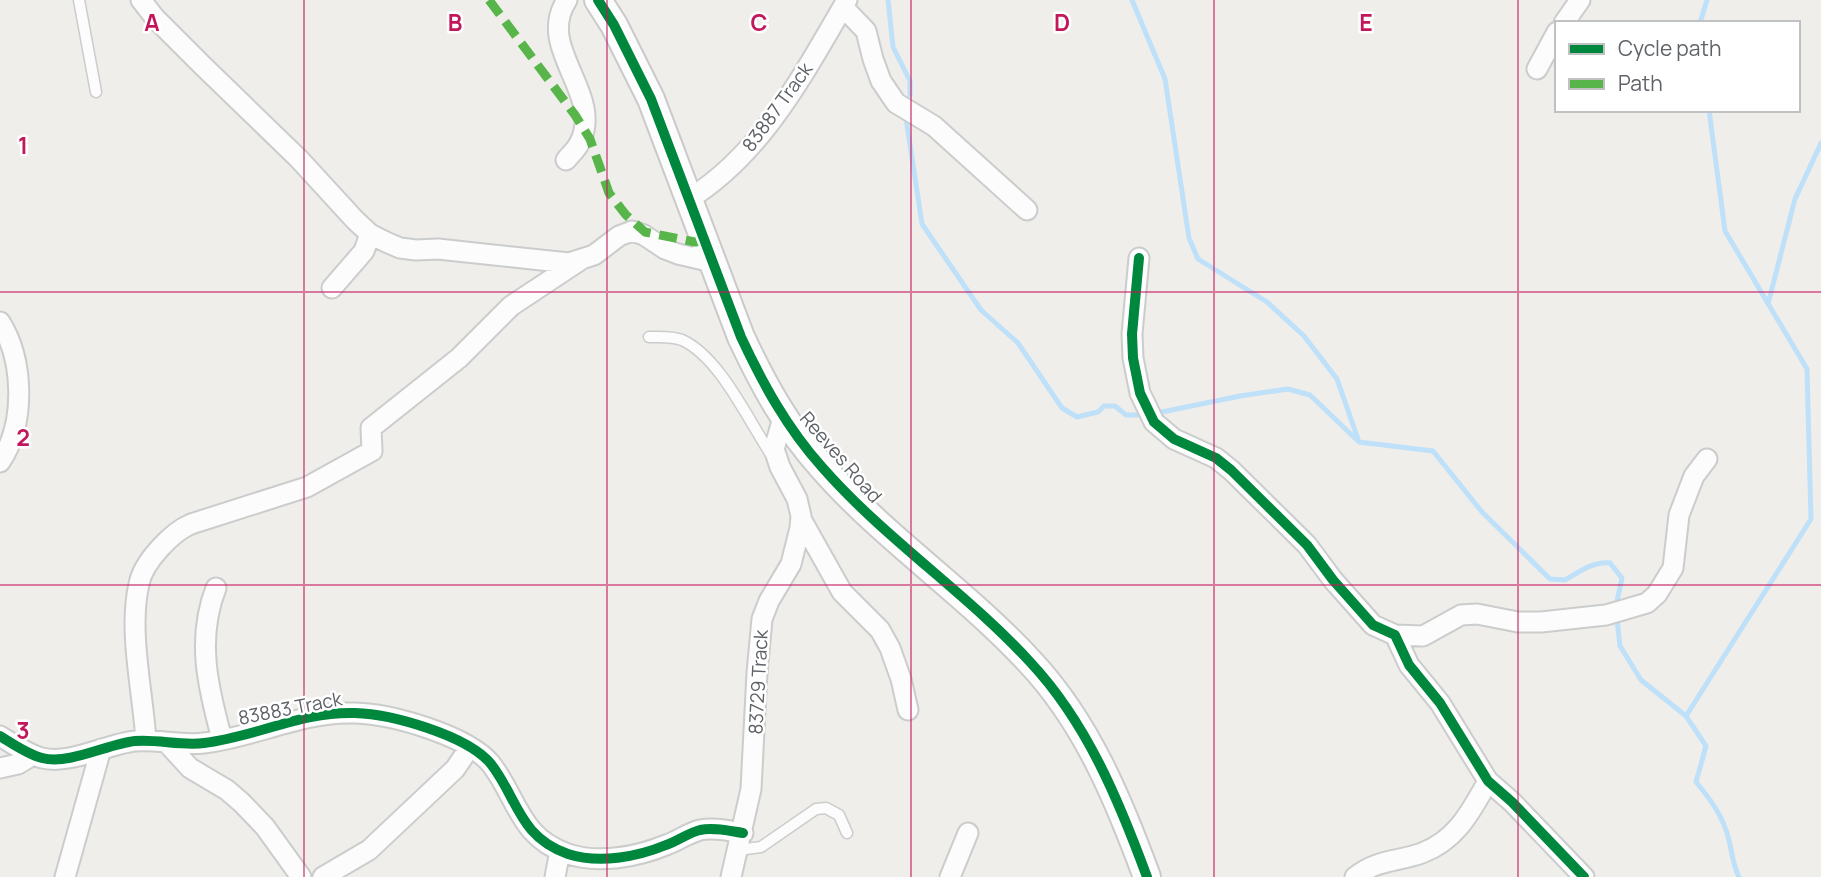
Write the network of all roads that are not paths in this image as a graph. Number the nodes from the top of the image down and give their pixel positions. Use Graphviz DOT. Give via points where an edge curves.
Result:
graph roads {
  1 [pos="79,0"];
  2 [pos="141,0"];
  3 [pos="568,0"];
  4 [pos="598,0"];
  5 [pos="1580,0"];
  6 [pos="845,4"];
  7 [pos="1565,21"];
  8 [pos="1555,37"];
  9 [pos="1537,69"];
  10 [pos="96,92"];
  11 [pos="566,160"];
  12 [pos="689,199"];
  13 [pos="1027,209"];
  14 [pos="370,234"];
  15 [pos="1139,258"];
  16 [pos="582,259"];
  17 [pos="712,262"];
  18 [pos="332,288"];
  19 [pos="0,322"];
  20 [pos="649,337"];
  21 [pos="783,418"];
  22 [pos="1707,459"];
  23 [pos="0,462"];
  24 [pos="779,467"];
  25 [pos="801,519"];
  26 [pos="216,588"];
  27 [pos="1395,635"];
  28 [pos="908,710"];
  29 [pos="0,736"];
  30 [pos="222,739"];
  31 [pos="146,741"];
  32 [pos="167,743"];
  33 [pos="470,747"];
  34 [pos="101,749"];
  35 [pos="33,755"];
  36 [pos="0,768"];
  37 [pos="1488,781"];
  38 [pos="847,833"];
  39 [pos="968,833"];
  40 [pos="740,842"];
  41 [pos="560,851"];
  42 [pos="65,877"];
  43 [pos="301,877"];
  44 [pos="323,877"];
  45 [pos="555,877"];
  46 [pos="731,877"];
  47 [pos="950,877"];
  48 [pos="1147,877"];
  49 [pos="1355,877"];
  50 [pos="1584,877"];
  1 -- 10 [label="lane"];
  2 -- 14 [label="street"];
  3 -- 11 [label="street" via="560,10 559,41 583,101 584,130"];
  4 -- 12 [label="street, Reeves Road" via="651,99"];
  5 -- 7 [label="street"];
  6 -- 12 [label="street, 83887 Track" via="803,76 757,139 727,173"];
  6 -- 13 [label="street" via="866,31 881,80 896,103 934,126"];
  8 -- 9 [label="street"];
  12 -- 17 [label="street, Reeves Road"];
  14 -- 16 [label="street" via="408,249 523,260"];
  14 -- 18 [label="street" via="364,251"];
  15 -- 27 [label="street" via="1133,358 1140,393 1154,422 1174,439 1208,453 1231,470 1307,545 1373,625"];
  16 -- 17 [label="street" via="632,231 665,249"];
  16 -- 31 [label="street" via="512,306 459,358 371,428 372,451 307,487 191,524 171,537 141,574 138,585 137,639"];
  17 -- 21 [label="street, Reeves Road" via="741,337"];
  19 -- 23 [label="street" via="10,340 19,383 13,432"];
  20 -- 24 [label="lane" via="682,340 708,360"];
  21 -- 24 [label="street, 83729 Track" via="774,449"];
  21 -- 48 [label="street, Reeves Road" via="820,466 866,513 1004,635 1053,690 1096,758"];
  22 -- 27 [label="street" via="1694,476 1678,515 1673,568 1647,604 1606,615 1541,622 1461,615 1423,636"];
  24 -- 25 [label="street, 83729 Track" via="797,499"];
  25 -- 28 [label="street" via="842,592 880,630 901,679"];
  25 -- 40 [label="street, 83729 Track" via="796,552 762,619 753,772"];
  26 -- 30 [label="street" via="208,607 206,670"];
  27 -- 37 [label="street" via="1409,664 1440,703"];
  29 -- 35 [label="street, 83883 Track"];
  30 -- 32 [label="street, 83883 Track"];
  30 -- 33 [label="street, 83883 Track" via="352,712 395,718"];
  31 -- 32 [label="street, 83883 Track"];
  31 -- 34 [label="street, 83883 Track"];
  32 -- 43 [label="street" via="190,768 242,803"];
  33 -- 41 [label="street, 83883 Track" via="491,764 522,821"];
  33 -- 44 [label="street" via="455,769 369,850"];
  34 -- 35 [label="street, 83883 Track" via="55,759"];
  34 -- 42 [label="street"];
  35 -- 36 [label="street"];
  37 -- 49 [label="street" via="1464,824 1451,836 1423,853 1381,862"];
  37 -- 50 [label="street"];
  38 -- 40 [label="lane" via="839,815 826,808 816,809 761,847"];
  39 -- 47 [label="street"];
  40 -- 41 [label="street, 83883 Track" via="700,830 648,852 621,857 595,859"];
  40 -- 46 [label="street, 83729 Track"];
  41 -- 45 [label="street"];
}
